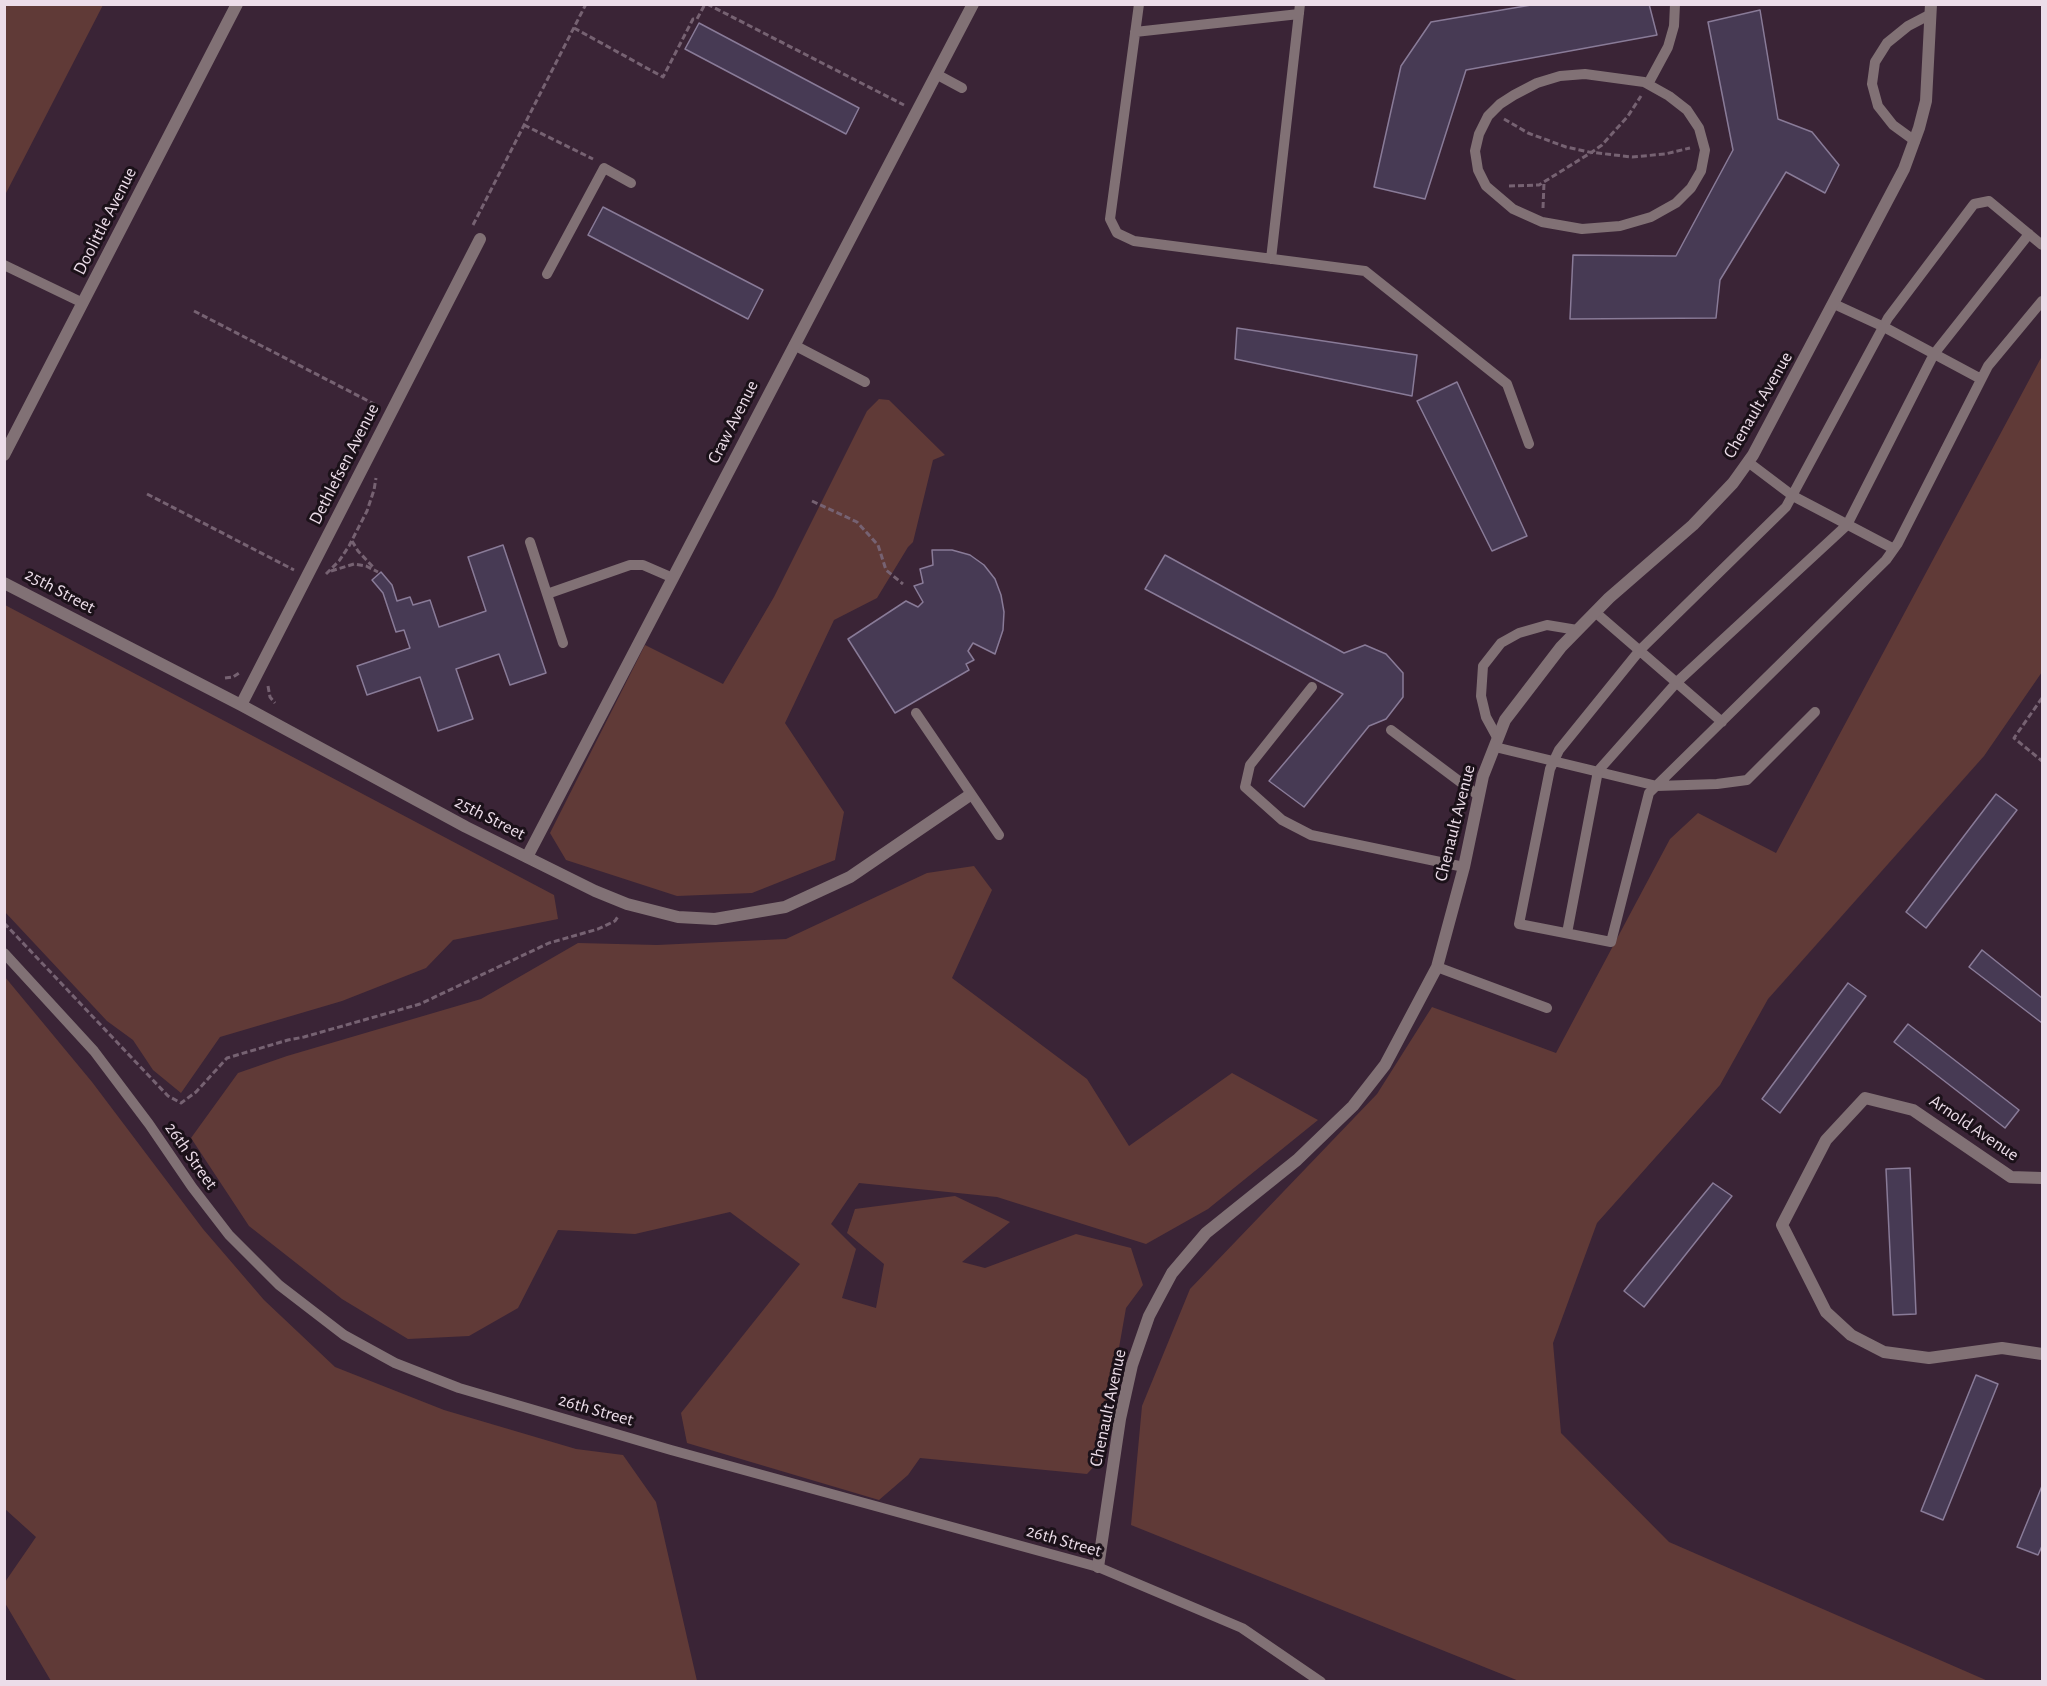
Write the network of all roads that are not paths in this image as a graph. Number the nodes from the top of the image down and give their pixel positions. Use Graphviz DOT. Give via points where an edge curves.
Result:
graph roads {
  1 [pos="237,4"];
  2 [pos="973,4"];
  3 [pos="1139,4"];
  4 [pos="1675,4"];
  5 [pos="1299,9"];
  6 [pos="1931,9"];
  7 [pos="1135,32"];
  8 [pos="936,74"];
  9 [pos="1648,84"];
  10 [pos="962,88"];
  11 [pos="1915,141"];
  12 [pos="631,183"];
  13 [pos="2029,234"];
  14 [pos="480,239"];
  15 [pos="2043,245"];
  16 [pos="1271,259"];
  17 [pos="4,265"];
  18 [pos="547,274"];
  19 [pos="2043,301"];
  20 [pos="83,303"];
  21 [pos="1834,304"];
  22 [pos="1884,327"];
  23 [pos="794,345"];
  24 [pos="1934,354"];
  25 [pos="1981,379"];
  26 [pos="865,382"];
  27 [pos="1530,444"];
  28 [pos="4,455"];
  29 [pos="1748,462"];
  30 [pos="1793,496"];
  31 [pos="1847,525"];
  32 [pos="530,542"];
  33 [pos="1894,549"];
  34 [pos="673,578"];
  35 [pos="4,583"];
  36 [pos="547,594"];
  37 [pos="1595,612"];
  38 [pos="1578,630"];
  39 [pos="563,643"];
  40 [pos="1640,650"];
  41 [pos="1677,682"];
  42 [pos="1312,687"];
  43 [pos="241,705"];
  44 [pos="1815,712"];
  45 [pos="916,713"];
  46 [pos="1722,722"];
  47 [pos="1391,730"];
  48 [pos="1496,743"];
  49 [pos="1554,761"];
  50 [pos="1598,771"];
  51 [pos="1657,786"];
  52 [pos="970,795"];
  53 [pos="1479,796"];
  54 [pos="999,835"];
  55 [pos="527,857"];
  56 [pos="1464,867"];
  57 [pos="1568,933"];
  58 [pos="4,953"];
  59 [pos="1437,967"];
  60 [pos="1546,1008"];
  61 [pos="2043,1178"];
  62 [pos="2043,1354"];
  63 [pos="1098,1567"];
  64 [pos="1321,1682"];
  1 -- 20 [label="street, Doolittle Avenue"];
  2 -- 8 [label="street, Craw Avenue"];
  3 -- 7 [label="lane"];
  4 -- 9 [label="lane" via="1668,47"];
  5 -- 7 [label="lane"];
  5 -- 16 [label="lane"];
  6 -- 11 [label="street, Chenault Avenue" via="1926,101"];
  6 -- 11 [label="lane" via="1887,43 1875,62 1872,84 1878,106 1893,125"];
  7 -- 16 [label="lane" via="1110,219 1117,233 1134,241"];
  8 -- 10 [label="lane"];
  8 -- 23 [label="street, Craw Avenue"];
  9 -- 9 [label="lane" via="1687,110 1699,128 1705,150 1701,171 1676,203 1651,217 1620,226 1582,229 1542,222 1513,209 1486,186 1475,151 1479,134 1488,116 1514,95 1560,76 1611,76"];
  11 -- 21 [label="street, Chenault Avenue" via="1904,170"];
  12 -- 18 [label="lane" via="604,168"];
  13 -- 15 [label="lane"];
  13 -- 22 [label="lane" via="1989,201 1974,204"];
  13 -- 24 [label="lane"];
  14 -- 43 [label="street, Dethlefsen Avenue"];
  16 -- 27 [label="lane" via="1365,271 1507,384"];
  17 -- 20 [label="lane"];
  19 -- 25 [label="lane"];
  20 -- 28 [label="street, Doolittle Avenue"];
  21 -- 22 [label="lane"];
  21 -- 29 [label="street, Chenault Avenue"];
  22 -- 24 [label="lane"];
  22 -- 30 [label="lane"];
  23 -- 26 [label="lane"];
  23 -- 34 [label="street, Craw Avenue"];
  24 -- 25 [label="lane"];
  24 -- 31 [label="lane"];
  25 -- 33 [label="lane"];
  29 -- 30 [label="lane"];
  29 -- 37 [label="street, Chenault Avenue" via="1693,525"];
  30 -- 31 [label="lane"];
  30 -- 40 [label="lane"];
  31 -- 33 [label="lane"];
  31 -- 41 [label="lane"];
  32 -- 36 [label="lane"];
  33 -- 46 [label="lane"];
  34 -- 36 [label="lane" via="643,565 630,565"];
  34 -- 55 [label="street, Craw Avenue"];
  35 -- 43 [label="street, 25th Street"];
  36 -- 39 [label="lane"];
  37 -- 38 [label="street, Chenault Avenue"];
  37 -- 40 [label="lane"];
  38 -- 48 [label="street, Chenault Avenue" via="1505,720"];
  38 -- 48 [label="lane" via="1547,625 1519,633 1500,644 1483,666 1481,696"];
  40 -- 41 [label="lane"];
  40 -- 49 [label="lane"];
  41 -- 46 [label="lane"];
  41 -- 50 [label="lane"];
  42 -- 56 [label="lane" via="1250,765 1245,787 1282,820 1311,835"];
  43 -- 55 [label="street, 25th Street"];
  44 -- 51 [label="lane" via="1747,780"];
  45 -- 52 [label="lane"];
  46 -- 51 [label="lane"];
  47 -- 53 [label="lane"];
  48 -- 49 [label="lane"];
  48 -- 53 [label="street, Chenault Avenue"];
  49 -- 50 [label="lane"];
  49 -- 57 [label="lane" via="1519,924"];
  50 -- 51 [label="lane"];
  50 -- 57 [label="lane"];
  51 -- 57 [label="lane" via="1649,793 1611,942"];
  52 -- 54 [label="lane"];
  52 -- 55 [label="street, 25th Street" via="850,877 785,907 715,919 678,917 627,904"];
  53 -- 56 [label="street, Chenault Avenue"];
  56 -- 59 [label="street, Chenault Avenue"];
  58 -- 63 [label="lane, 26th Street" via="94,1051 229,1235 279,1285 344,1335 395,1363 459,1388"];
  59 -- 60 [label="lane"];
  59 -- 63 [label="street, Chenault Avenue" via="1385,1065 1353,1106 1298,1160 1206,1233 1172,1273 1149,1316 1132,1365"];
  61 -- 62 [label="street, Arnold Avenue" via="2011,1177 1913,1110 1865,1098 1826,1140 1782,1225 1826,1312 1851,1335 1884,1352 1929,1358 2002,1348"];
  63 -- 64 [label="lane, 26th Street" via="1242,1628"];
}
